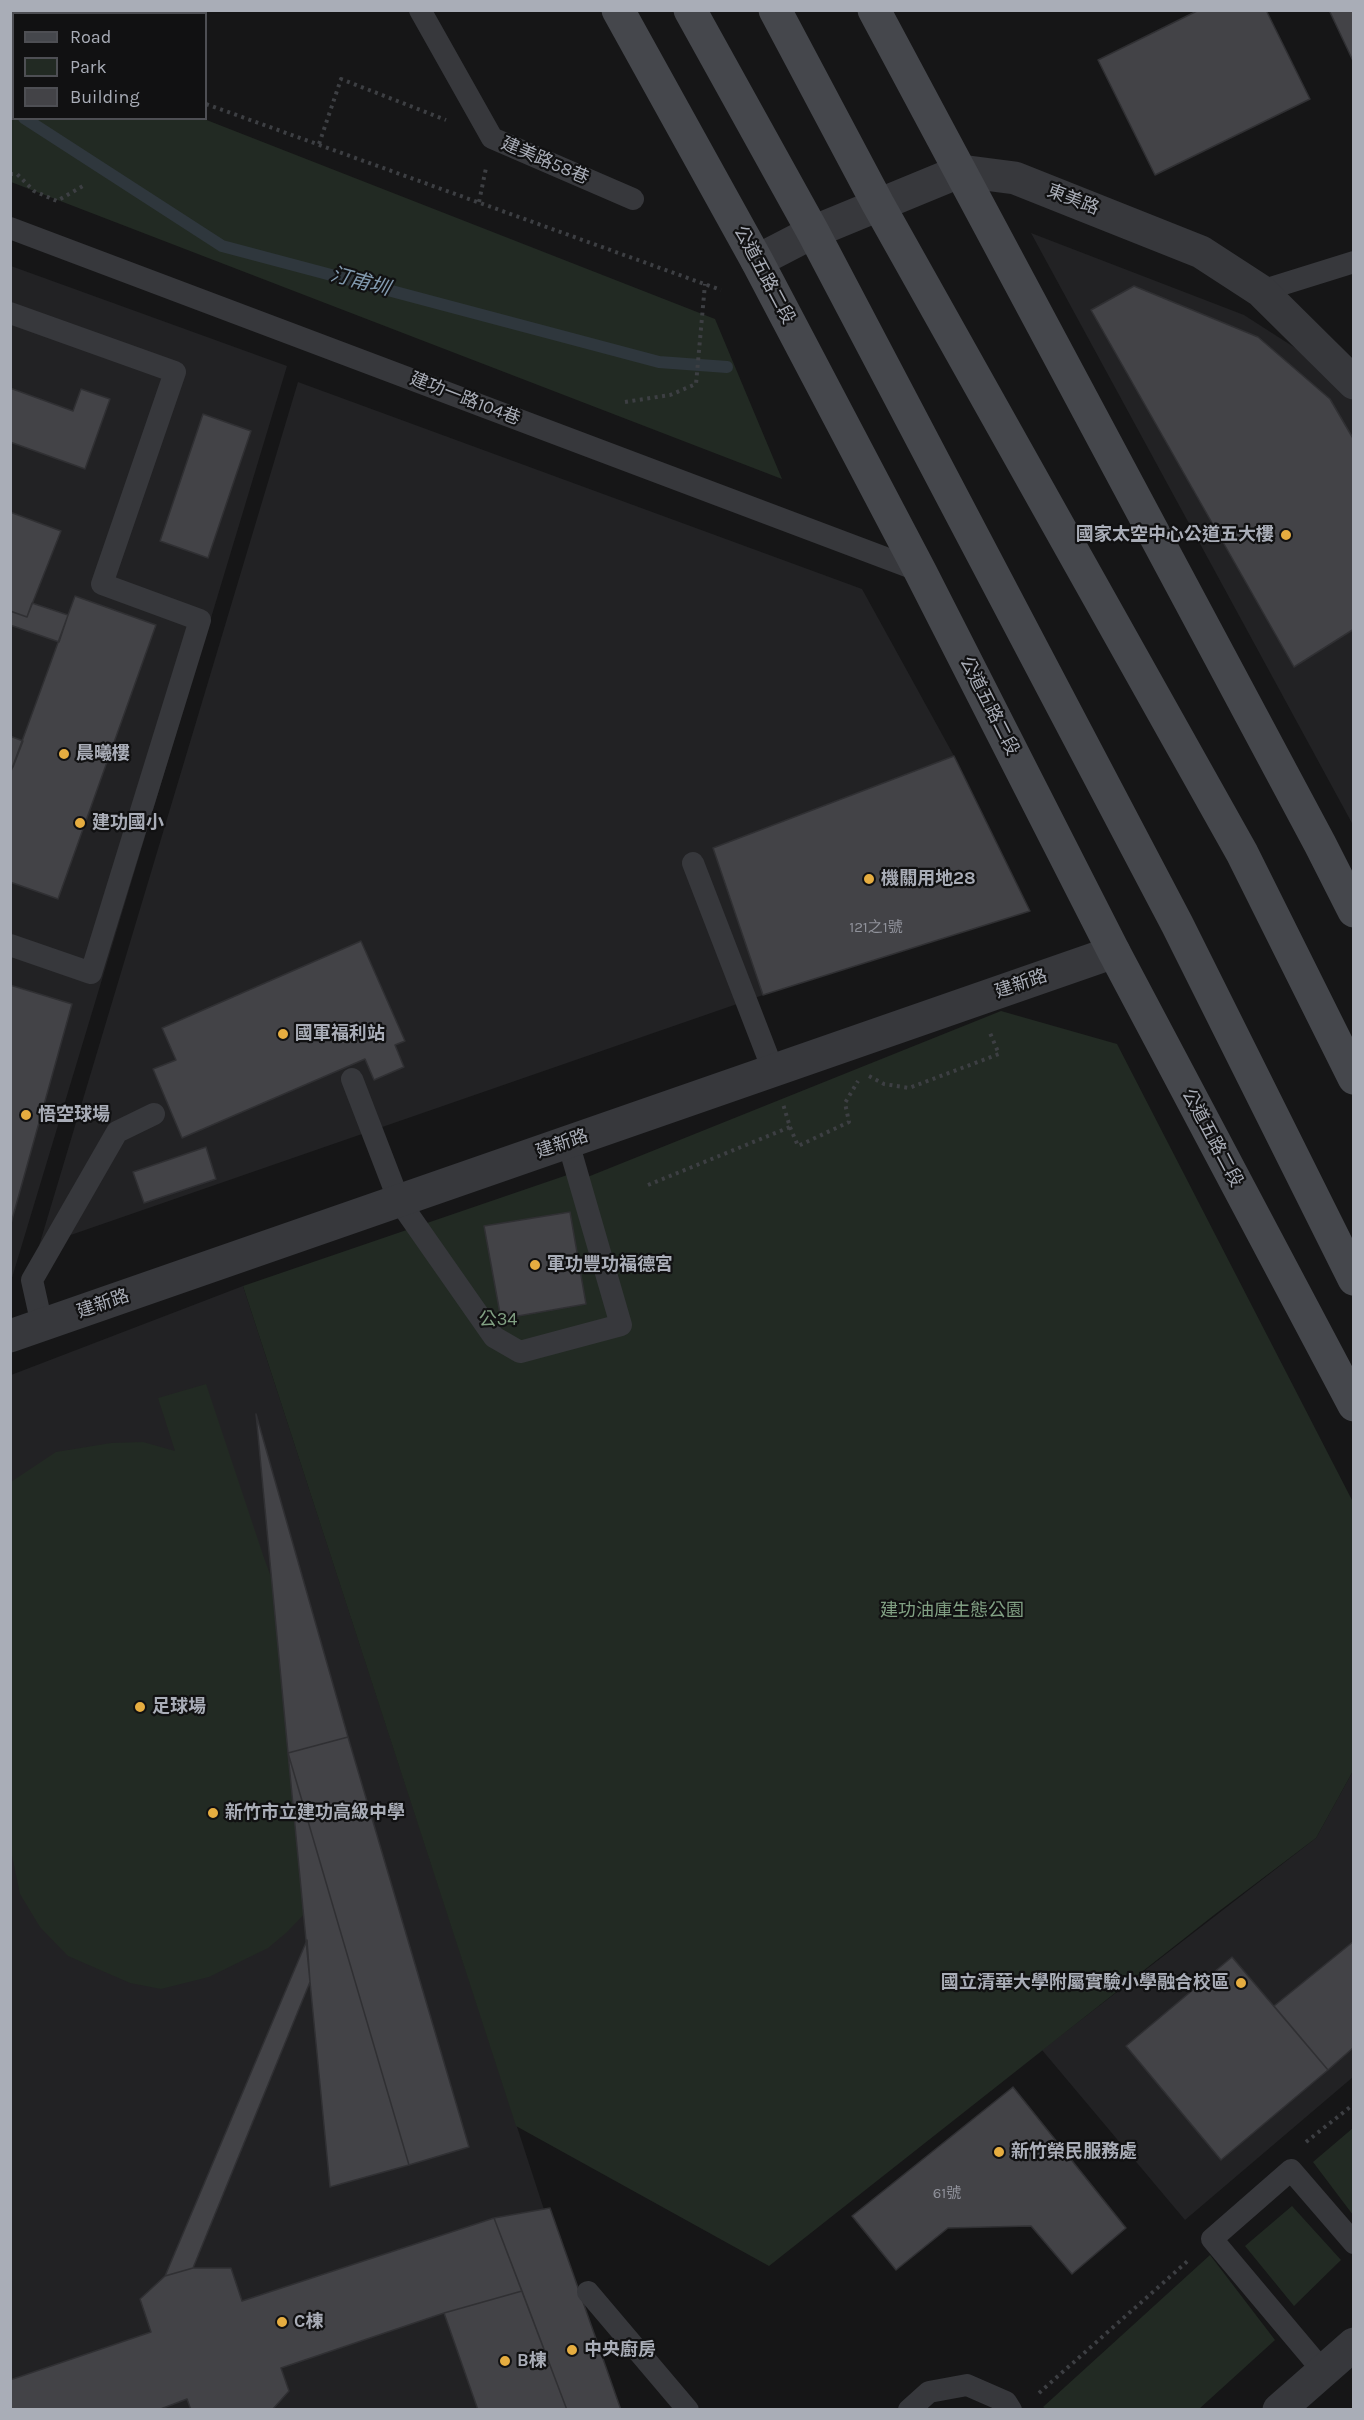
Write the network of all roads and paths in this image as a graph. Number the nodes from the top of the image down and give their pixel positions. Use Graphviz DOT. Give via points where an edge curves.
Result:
graph roads {
  1 [pos="420,10"];
  2 [pos="618,10"];
  3 [pos="690,10"];
  4 [pos="775,10"];
  5 [pos="874,10"];
  6 [pos="207,104"];
  7 [pos="492,138"];
  8 [pos="319,144"];
  9 [pos="961,171"];
  10 [pos="10,174"];
  11 [pos="83,186"];
  12 [pos="633,199"];
  13 [pos="878,204"];
  14 [pos="10,228"];
  15 [pos="813,232"];
  16 [pos="757,261"];
  17 [pos="1353,262"];
  18 [pos="705,284"];
  19 [pos="722,290"];
  20 [pos="1261,291"];
  21 [pos="10,313"];
  22 [pos="1353,382"];
  23 [pos="625,402"];
  24 [pos="920,571"];
  25 [pos="693,863"];
  26 [pos="1353,911"];
  27 [pos="10,945"];
  28 [pos="1114,952"];
  29 [pos="988,1029"];
  30 [pos="1353,1078"];
  31 [pos="352,1079"];
  32 [pos="777,1085"];
  33 [pos="154,1114"];
  34 [pos="790,1127"];
  35 [pos="568,1142"];
  36 [pos="648,1185"];
  37 [pos="399,1201"];
  38 [pos="1353,1279"];
  39 [pos="42,1325"];
  40 [pos="10,1336"];
  41 [pos="1353,1405"];
  42 [pos="1353,2104"];
  43 [pos="1291,2170"];
  44 [pos="1212,2239"];
  45 [pos="1353,2243"];
  46 [pos="588,2292"];
  47 [pos="1353,2344"];
  48 [pos="1323,2371"];
  49 [pos="1038,2394"];
  50 [pos="688,2409"];
  51 [pos="909,2409"];
  52 [pos="1011,2409"];
  53 [pos="1279,2409"];
  1 -- 7 [label="lane, 建美路58巷"];
  2 -- 16 [label="street, 公道五路二段"];
  3 -- 15 [label="street"];
  4 -- 13 [label="street"];
  5 -- 9 [label="street"];
  6 -- 8 [label="path"];
  7 -- 8 [label="path" via="341,79"];
  7 -- 12 [label="lane, 建美路58巷"];
  8 -- 18 [label="path"];
  9 -- 13 [label="street, 東美路"];
  9 -- 20 [label="street, 東美路" via="1015,178 1123,220 1201,252"];
  9 -- 26 [label="street"];
  10 -- 11 [label="path" via="17,174 34,191 57,201"];
  13 -- 15 [label="street, 東美路"];
  13 -- 30 [label="street" via="1242,853"];
  14 -- 24 [label="lane, 建功一路104巷"];
  15 -- 16 [label="street, 東美路"];
  15 -- 38 [label="street" via="1177,924"];
  16 -- 24 [label="street, 公道五路二段"];
  17 -- 20 [label="lane"];
  18 -- 19 [label="path"];
  18 -- 23 [label="path" via="696,384 670,395"];
  20 -- 22 [label="street, 東美路"];
  21 -- 27 [label="lane" via="175,372 102,584 200,620 91,973"];
  24 -- 28 [label="street, 公道五路二段"];
  25 -- 32 [label="lane"];
  28 -- 32 [label="street, 建新路"];
  28 -- 41 [label="street, 公道五路二段"];
  29 -- 34 [label="path" via="999,1054 909,1088 885,1084 862,1073 845,1103 849,1122 798,1146"];
  31 -- 37 [label="lane"];
  32 -- 34 [label="path"];
  32 -- 35 [label="street, 建新路"];
  33 -- 39 [label="lane" via="117,1132 32,1280"];
  34 -- 36 [label="path"];
  35 -- 37 [label="street, 建新路"];
  35 -- 37 [label="lane" via="621,1325 520,1352 494,1337"];
  37 -- 39 [label="street, 建新路"];
  39 -- 40 [label="street, 建新路"];
  42 -- 43 [label="path" via="1293,2153"];
  43 -- 44 [label="lane"];
  43 -- 45 [label="lane"];
  44 -- 48 [label="lane"];
  44 -- 49 [label="path"];
  46 -- 50 [label="lane"];
  47 -- 48 [label="street"];
  48 -- 53 [label="street"];
  51 -- 52 [label="lane" via="929,2392 967,2385 1006,2402"];
}
